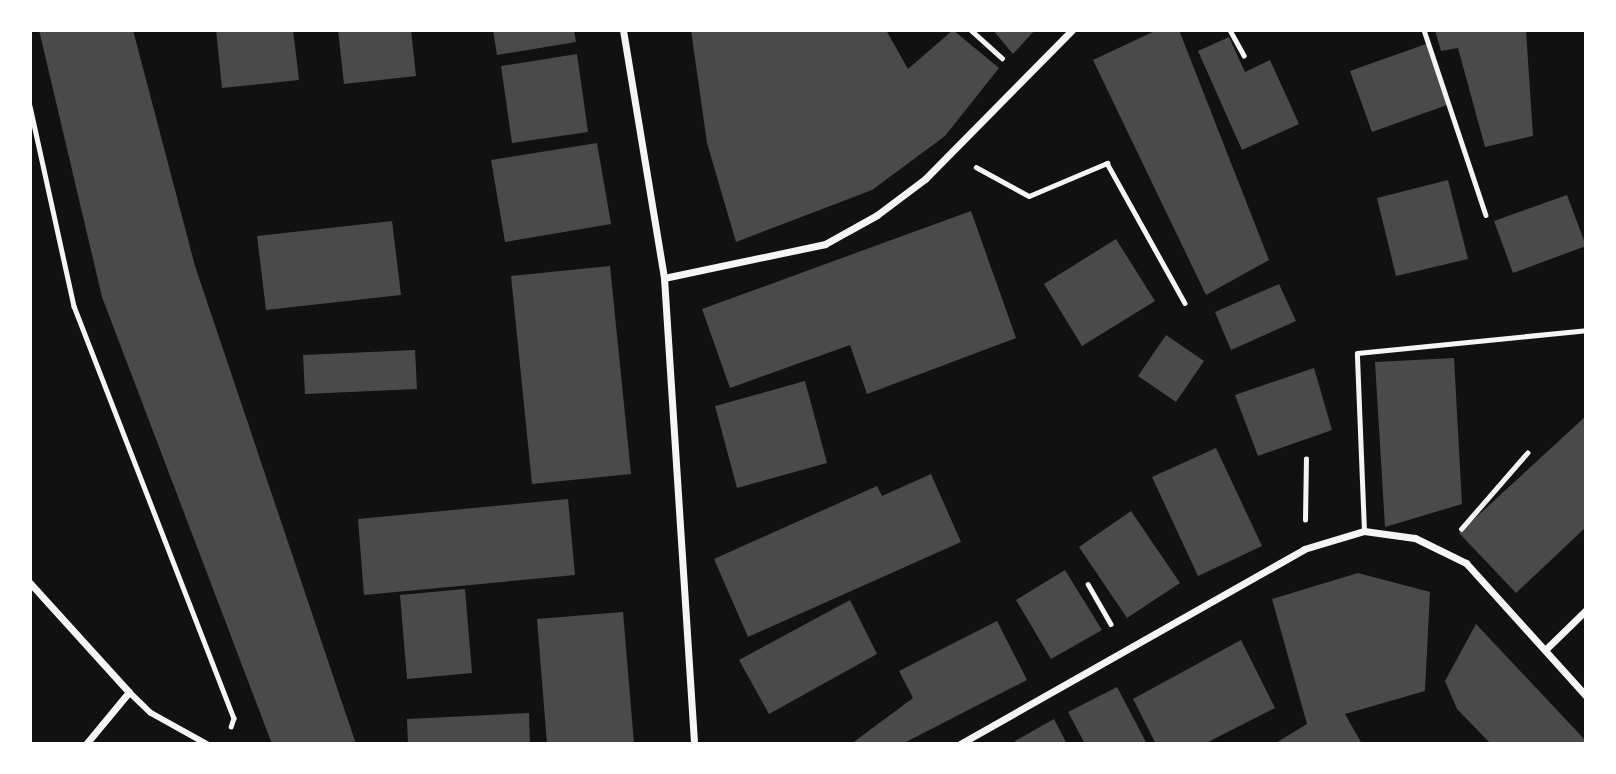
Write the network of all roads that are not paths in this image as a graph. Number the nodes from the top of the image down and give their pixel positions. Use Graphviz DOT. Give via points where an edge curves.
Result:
graph roads {
  1 [pos="623,30"];
  2 [pos="1072,30"];
  3 [pos="664,278"];
  4 [pos="1586,330"];
  5 [pos="1364,531"];
  6 [pos="30,583"];
  7 [pos="1586,610"];
  8 [pos="1546,649"];
  9 [pos="130,692"];
  10 [pos="1586,696"];
  11 [pos="86,744"];
  12 [pos="207,744"];
  13 [pos="694,744"];
  14 [pos="960,744"];
  1 -- 3 [label="street"];
  2 -- 3 [label="street" via="951,153 877,215 825,244"];
  3 -- 13 [label="street"];
  4 -- 5 [label="lane" via="1357,353"];
  5 -- 8 [label="street" via="1415,538 1466,564"];
  5 -- 14 [label="street" via="1304,549"];
  6 -- 9 [label="street"];
  7 -- 8 [label="street"];
  8 -- 10 [label="street"];
  9 -- 11 [label="street"];
  9 -- 12 [label="street" via="150,713"];
}
